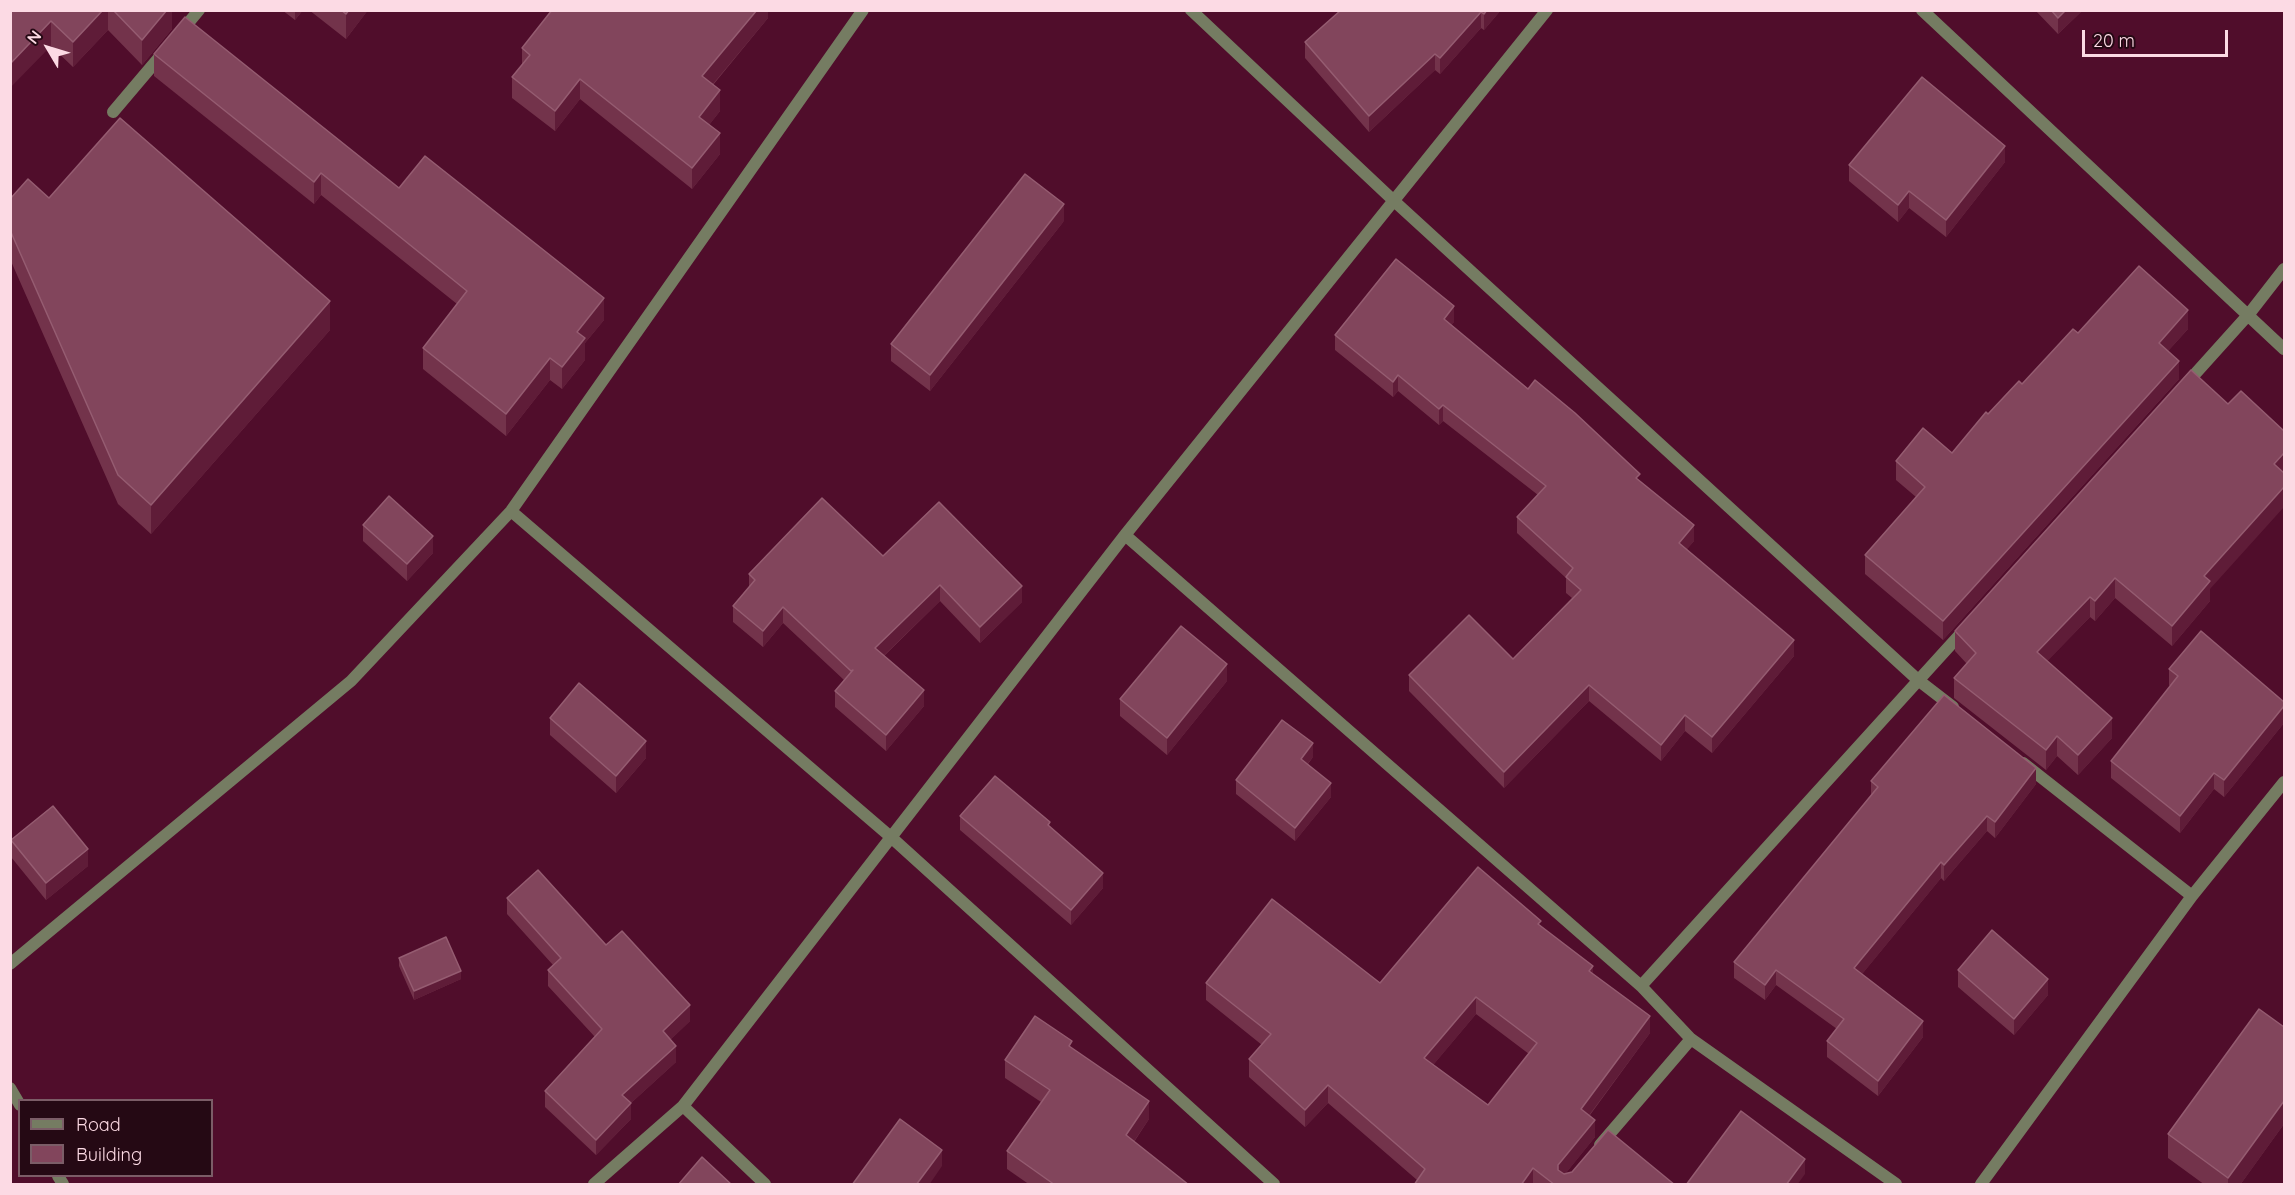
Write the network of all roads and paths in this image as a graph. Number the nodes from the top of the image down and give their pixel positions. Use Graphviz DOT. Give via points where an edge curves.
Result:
graph roads {
  1 [pos="199,10"];
  2 [pos="863,10"];
  3 [pos="1191,10"];
  4 [pos="1547,10"];
  5 [pos="1922,10"];
  6 [pos="113,112"];
  7 [pos="1393,200"];
  8 [pos="2284,269"];
  9 [pos="2249,314"];
  10 [pos="2284,348"];
  11 [pos="2178,392"];
  12 [pos="512,511"];
  13 [pos="1125,536"];
  14 [pos="1973,619"];
  15 [pos="1918,680"];
  16 [pos="1965,718"];
  17 [pos="2013,755"];
  18 [pos="2284,782"];
  19 [pos="892,838"];
  20 [pos="2192,896"];
  21 [pos="10,964"];
  22 [pos="1641,986"];
  23 [pos="1691,1039"];
  24 [pos="10,1088"];
  25 [pos="18,1102"];
  26 [pos="683,1106"];
  27 [pos="1589,1157"];
  28 [pos="594,1185"];
  29 [pos="765,1185"];
  30 [pos="1274,1185"];
  31 [pos="1896,1185"];
  32 [pos="1981,1185"];
  1 -- 6 [label="street"];
  2 -- 12 [label="street"];
  3 -- 7 [label="street"];
  4 -- 7 [label="street"];
  5 -- 9 [label="street"];
  7 -- 13 [label="street"];
  7 -- 15 [label="street"];
  8 -- 9 [label="street"];
  9 -- 10 [label="street"];
  9 -- 11 [label="street"];
  12 -- 19 [label="street"];
  12 -- 21 [label="street" via="351,681"];
  13 -- 19 [label="street"];
  13 -- 22 [label="street"];
  14 -- 15 [label="street"];
  15 -- 16 [label="street"];
  15 -- 22 [label="street"];
  17 -- 20 [label="street"];
  18 -- 20 [label="street"];
  19 -- 26 [label="street"];
  19 -- 30 [label="street"];
  20 -- 32 [label="street"];
  22 -- 23 [label="street"];
  23 -- 27 [label="street"];
  23 -- 31 [label="street"];
  24 -- 25 [label="street"];
  26 -- 28 [label="street"];
  26 -- 29 [label="street"];
}
